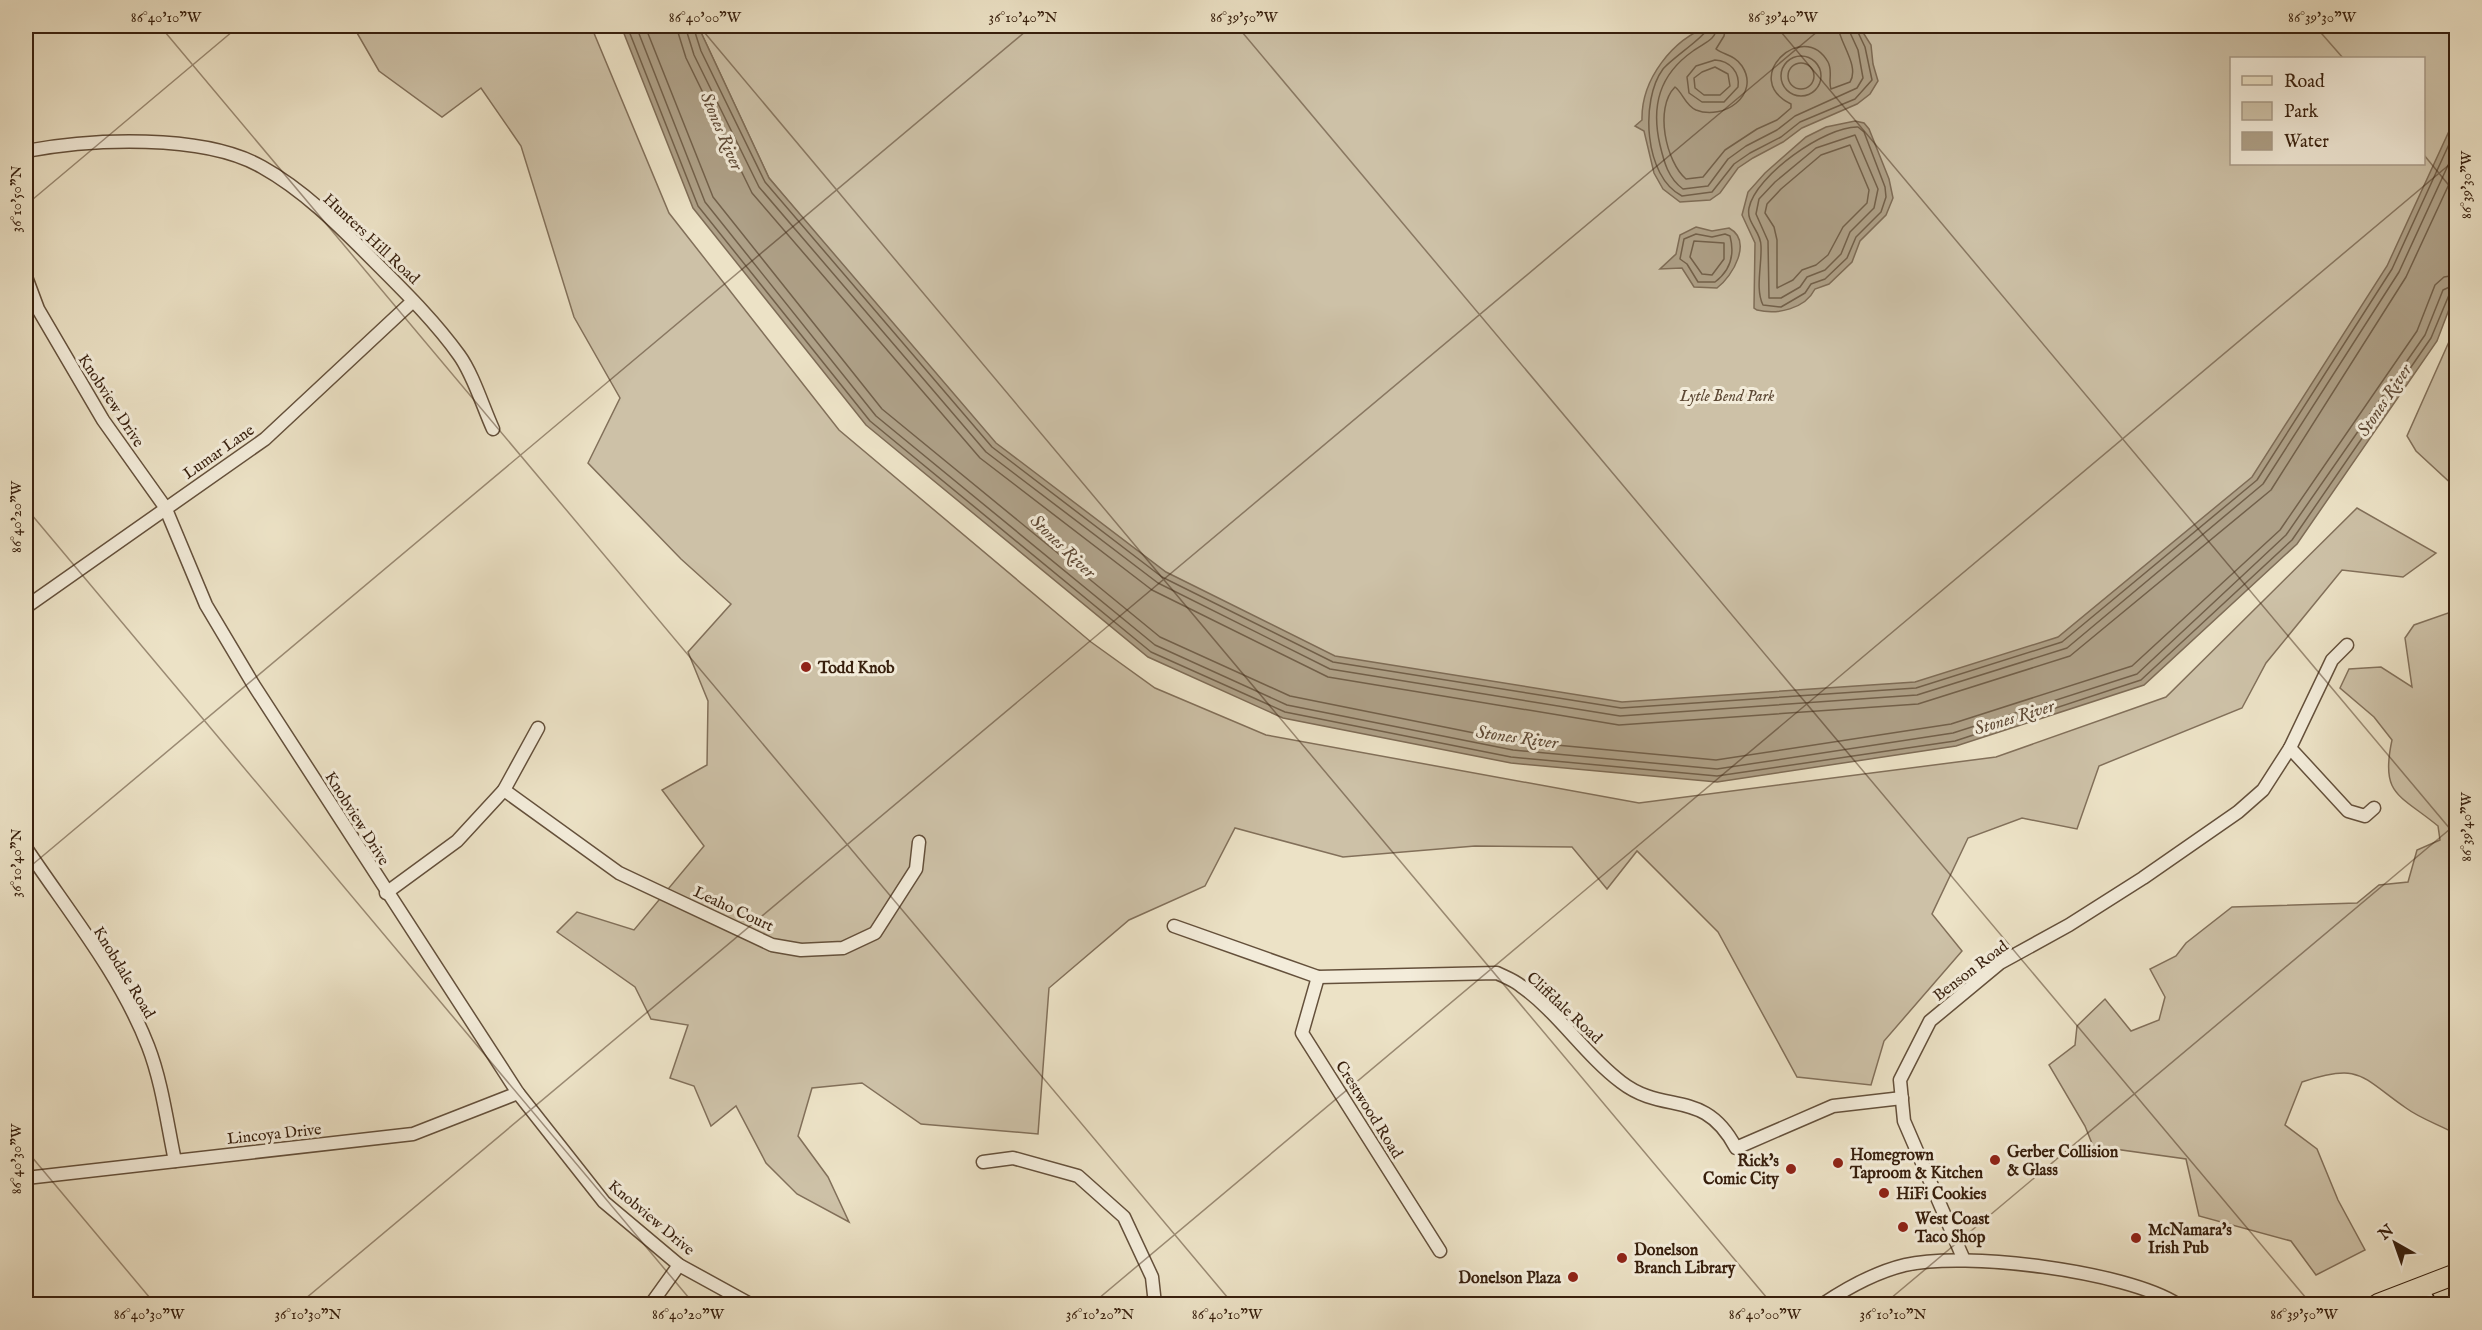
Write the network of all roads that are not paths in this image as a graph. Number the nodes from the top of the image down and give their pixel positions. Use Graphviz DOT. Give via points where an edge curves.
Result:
graph roads {
  1 [pos="26,151"];
  2 [pos="26,277"];
  3 [pos="413,300"];
  4 [pos="493,429"];
  5 [pos="165,507"];
  6 [pos="26,607"];
  7 [pos="2347,645"];
  8 [pos="538,728"];
  9 [pos="2290,748"];
  10 [pos="504,790"];
  11 [pos="2374,808"];
  12 [pos="919,842"];
  13 [pos="26,848"];
  14 [pos="386,893"];
  15 [pos="1174,926"];
  16 [pos="1318,977"];
  17 [pos="518,1093"];
  18 [pos="1902,1098"];
  19 [pos="175,1161"];
  20 [pos="983,1162"];
  21 [pos="26,1178"];
  22 [pos="1440,1251"];
  23 [pos="1964,1260"];
  24 [pos="679,1265"];
  25 [pos="2457,1274"];
  26 [pos="2423,1297"];
  27 [pos="651,1305"];
  28 [pos="750,1305"];
  29 [pos="1155,1305"];
  30 [pos="1823,1305"];
  31 [pos="2177,1305"];
  32 [pos="2378,1305"];
  1 -- 3 [label="street, Hunters Hill Road" via="71,143 154,142 213,150 262,166 331,218"];
  2 -- 5 [label="street, Knobview Drive" via="38,309 97,410"];
  3 -- 4 [label="street, Hunters Hill Road" via="461,356"];
  3 -- 5 [label="street, Lumar Lane" via="265,439"];
  5 -- 6 [label="street, Lumar Lane"];
  5 -- 14 [label="street, Knobview Drive" via="206,605"];
  7 -- 9 [label="street, Benson Road" via="2332,660"];
  8 -- 10 [label="street"];
  9 -- 11 [label="street" via="2348,811 2364,816"];
  9 -- 18 [label="street, Benson Road" via="2263,790 2238,812 2069,926 2000,963 1930,1021 1900,1080"];
  10 -- 12 [label="street, Leaho Court" via="619,873 772,945 801,950 843,948 875,933 916,869"];
  10 -- 14 [label="street" via="457,841"];
  13 -- 19 [label="street, Knobdale Road" via="112,976 148,1045"];
  14 -- 17 [label="street, Knobview Drive"];
  15 -- 16 [label="street, Cliffdale Road"];
  16 -- 18 [label="street, Cliffdale Road" via="1497,973 1522,986 1620,1082 1640,1094 1703,1110 1718,1120 1736,1148 1833,1106"];
  16 -- 22 [label="street, Crestwood Road" via="1302,1033"];
  17 -- 19 [label="street, Lincoya Drive" via="413,1134"];
  17 -- 24 [label="street, Knobview Drive" via="604,1202"];
  18 -- 23 [label="street, Benson Road" via="1911,1142"];
  19 -- 21 [label="street, Lincoya Drive"];
  20 -- 29 [label="street" via="1013,1158 1078,1176 1124,1217 1152,1277"];
  23 -- 30 [label="street" via="1928,1261 1889,1270"];
  23 -- 31 [label="street" via="2078,1274 2157,1294"];
  24 -- 27 [label="street"];
  24 -- 28 [label="street, Knobview Drive"];
  25 -- 26 [label="main road"];
  26 -- 32 [label="main road"];
}
